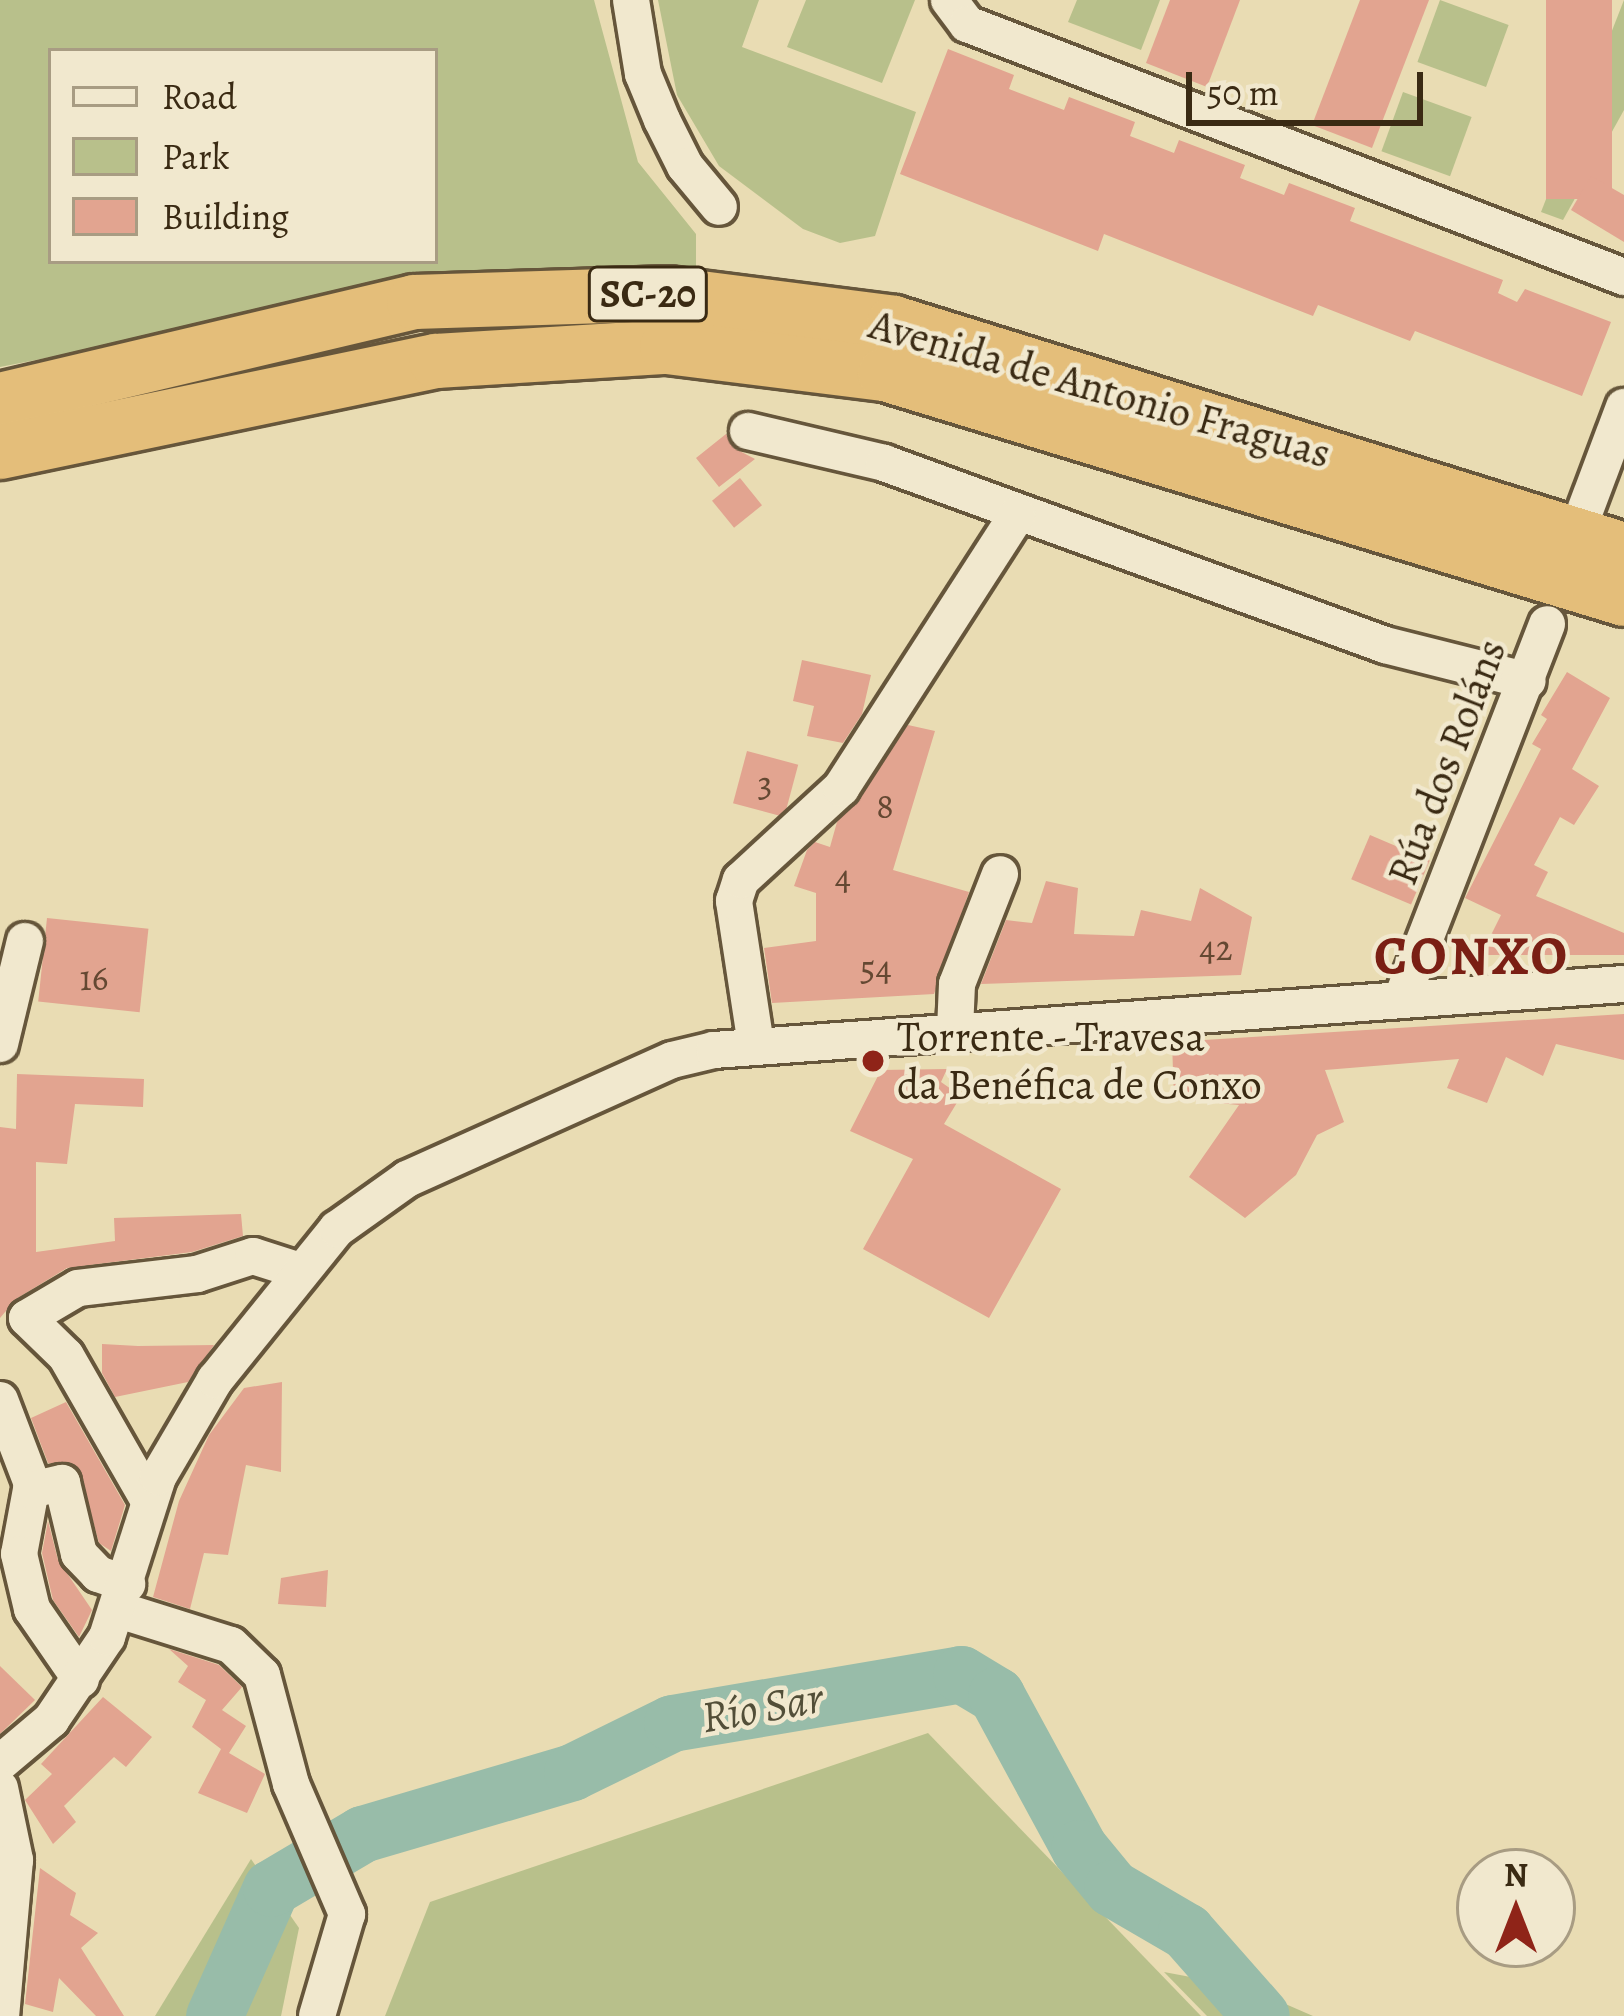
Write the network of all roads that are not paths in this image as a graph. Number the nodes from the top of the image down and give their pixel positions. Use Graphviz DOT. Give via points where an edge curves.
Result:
graph roads {
  1 [pos="632,0"];
  2 [pos="958,12"];
  3 [pos="719,207"];
  4 [pos="1624,278"];
  5 [pos="0,400"];
  6 [pos="1624,407"];
  7 [pos="748,431"];
  8 [pos="0,452"];
  9 [pos="1586,508"];
  10 [pos="1017,515"];
  11 [pos="1623,587"];
  12 [pos="1547,624"];
  13 [pos="1528,682"];
  14 [pos="1000,874"];
  15 [pos="25,941"];
  16 [pos="1624,983"];
  17 [pos="1402,998"];
  18 [pos="955,1030"];
  19 [pos="0,1044"];
  20 [pos="756,1045"];
  21 [pos="299,1271"];
  22 [pos="13,1320"];
  23 [pos="0,1400"];
  24 [pos="31,1490"];
  25 [pos="149,1501"];
  26 [pos="10,1553"];
  27 [pos="123,1597"];
  28 [pos="82,1680"];
  29 [pos="0,1763"];
  30 [pos="0,1788"];
  31 [pos="1,2016"];
  32 [pos="316,2016"];
  1 -- 3 [label="street" via="639,55 662,120"];
  2 -- 4 [label="street"];
  5 -- 11 [label="highway, Avenida de Antonio Fraguas / SC-20" via="414,302 669,294 893,322"];
  6 -- 9 [label="street"];
  7 -- 10 [label="street" via="884,463"];
  8 -- 11 [label="highway, Avenida de Antonio Fraguas / SC-20" via="436,361 667,347 908,380"];
  10 -- 13 [label="street" via="1385,645"];
  10 -- 20 [label="street" via="841,788 741,880 734,901"];
  12 -- 13 [label="street, Rúa dos Roláns"];
  13 -- 17 [label="street, Rúa dos Roláns"];
  14 -- 18 [label="street" via="957,984"];
  15 -- 19 [label="street"];
  16 -- 17 [label="street"];
  17 -- 18 [label="street"];
  18 -- 20 [label="street"];
  20 -- 21 [label="street" via="672,1060 407,1179 363,1205"];
  21 -- 22 [label="street" via="253,1256 197,1274 78,1288"];
  21 -- 25 [label="street" via="214,1380"];
  22 -- 25 [label="street" via="66,1356"];
  23 -- 24 [label="street"];
  24 -- 26 [label="street"];
  24 -- 27 [label="street" via="62,1483 79,1554"];
  25 -- 27 [label="street"];
  26 -- 28 [label="street" via="32,1609"];
  27 -- 28 [label="street"];
  27 -- 32 [label="street" via="250,1658 334,1876 347,1934"];
  28 -- 29 [label="street"];
  30 -- 31 [label="street" via="16,1860"];
}
